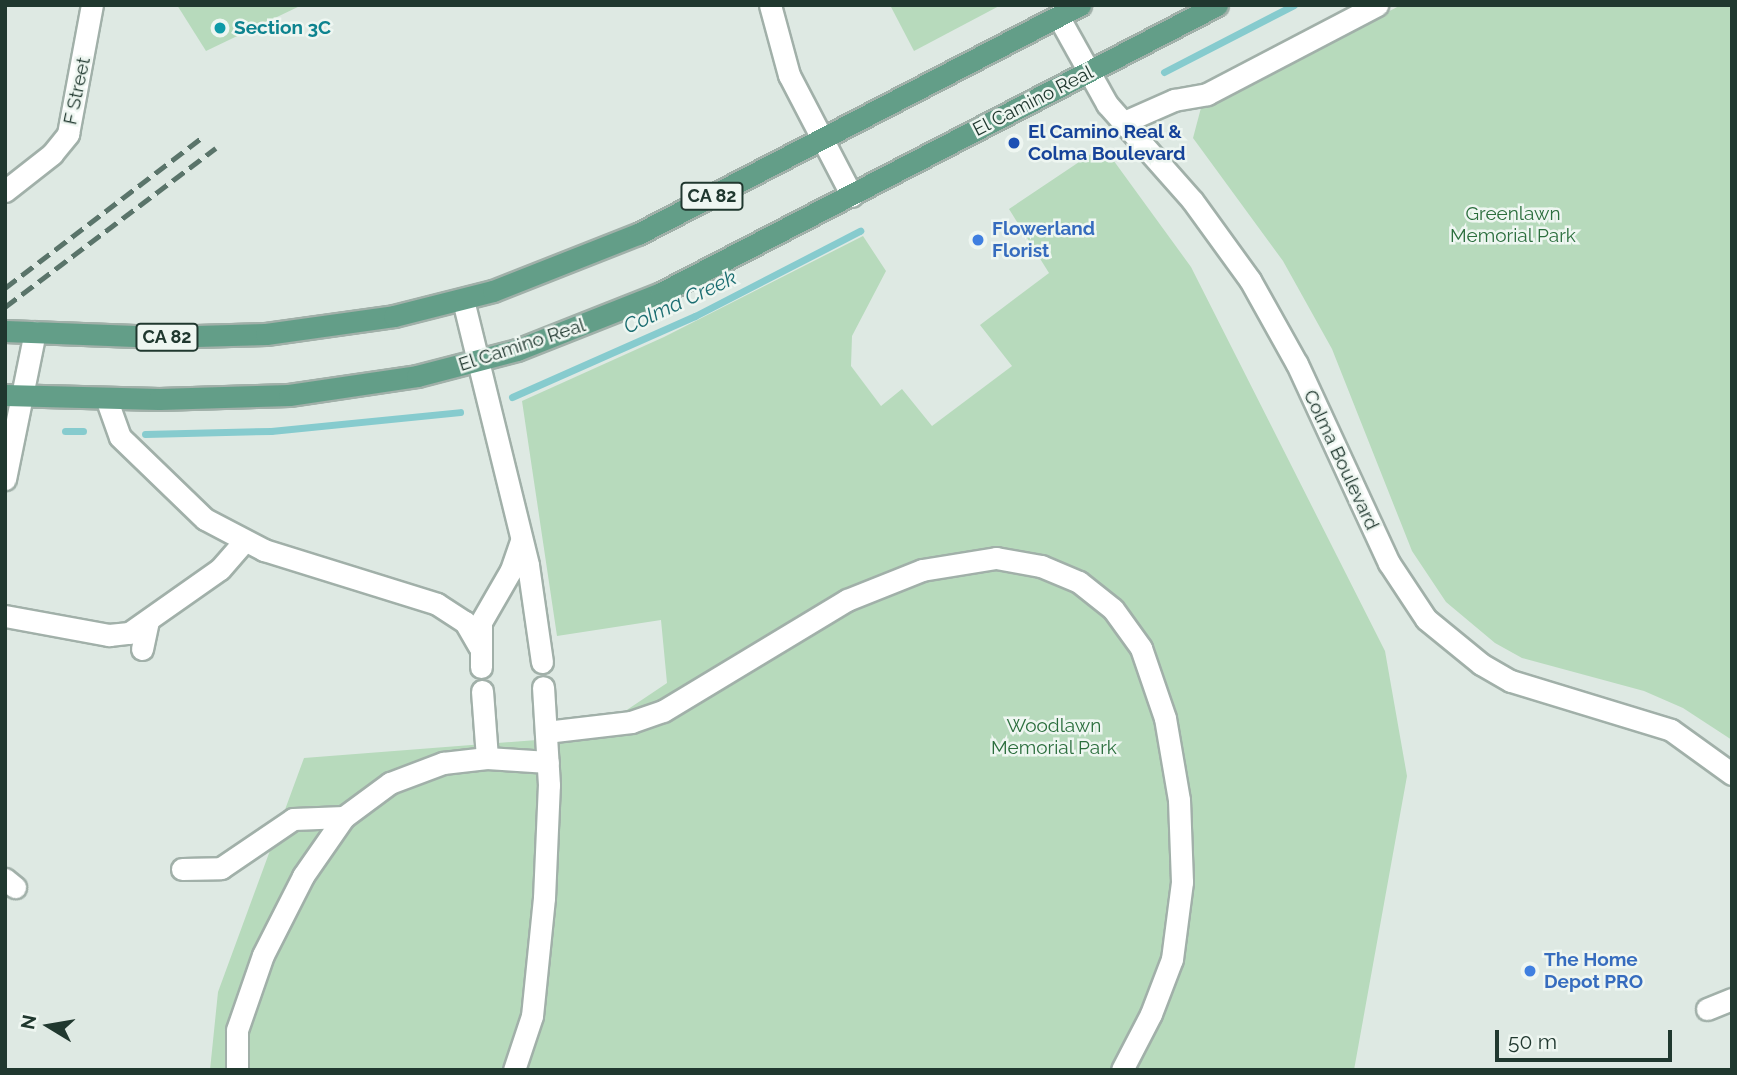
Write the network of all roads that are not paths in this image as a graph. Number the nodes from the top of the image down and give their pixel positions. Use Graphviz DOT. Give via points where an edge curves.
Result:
graph roads {
  1 [pos="92,5"];
  2 [pos="770,5"];
  3 [pos="1080,5"];
  4 [pos="1217,5"];
  5 [pos="1377,5"];
  6 [pos="1059,16"];
  7 [pos="1088,73"];
  8 [pos="1124,122"];
  9 [pos="822,139"];
  10 [pos="5,191"];
  11 [pos="852,196"];
  12 [pos="463,300"];
  13 [pos="5,331"];
  14 [pos="35,332"];
  15 [pos="478,361"];
  16 [pos="13,395"];
  17 [pos="106,398"];
  18 [pos="5,479"];
  19 [pos="522,538"];
  20 [pos="244,541"];
  21 [pos="5,616"];
  22 [pos="148,621"];
  23 [pos="142,649"];
  24 [pos="542,662"];
  25 [pos="543,687"];
  26 [pos="482,691"];
  27 [pos="546,732"];
  28 [pos="487,758"];
  29 [pos="548,762"];
  30 [pos="1732,774"];
  31 [pos="344,817"];
  32 [pos="181,869"];
  33 [pos="1732,999"];
  34 [pos="1707,1009"];
  35 [pos="1139,1040"];
  36 [pos="237,1070"];
  37 [pos="514,1070"];
  38 [pos="1122,1070"];
  39 [pos="1128,1070"];
  1 -- 10 [label="street, F Street" via="68,134 52,154"];
  2 -- 9 [label="street" via="789,75"];
  3 -- 6 [label="main road, CA 82"];
  4 -- 7 [label="main road, El Camino Real"];
  5 -- 8 [label="street" via="1208,94 1174,100"];
  6 -- 7 [label="street, Colma Boulevard"];
  6 -- 9 [label="main road, CA 82"];
  7 -- 8 [label="street, Colma Boulevard"];
  7 -- 11 [label="main road, El Camino Real"];
  8 -- 30 [label="street, Colma Boulevard" via="1192,200 1251,280 1297,364 1389,563 1426,619 1449,641 1511,681 1671,730"];
  9 -- 11 [label="street"];
  9 -- 12 [label="main road, CA 82" via="638,234 567,265"];
  11 -- 15 [label="main road, El Camino Real" via="638,304"];
  12 -- 14 [label="main road, CA 82" via="357,323 266,334"];
  12 -- 15 [label="street"];
  13 -- 14 [label="main road, CA 82"];
  14 -- 16 [label="street"];
  15 -- 17 [label="main road, El Camino Real" via="417,376 289,395"];
  15 -- 19 [label="street"];
  16 -- 17 [label="main road, El Camino Real"];
  16 -- 18 [label="street"];
  17 -- 20 [label="street" via="120,437 188,506"];
  19 -- 20 [label="street" via="511,570 485,610 480,657 465,622 437,604"];
  19 -- 24 [label="street"];
  20 -- 22 [label="street" via="220,569"];
  21 -- 22 [label="street" via="109,635 129,633"];
  22 -- 23 [label="street"];
  25 -- 27 [label="street"];
  26 -- 28 [label="street"];
  27 -- 29 [label="street"];
  27 -- 35 [label="street" via="631,722 663,711 846,600 922,570 996,558 1041,566 1079,582 1113,609 1141,648 1161,706 1177,782 1182,854 1177,933 1163,987"];
  28 -- 29 [label="street"];
  28 -- 31 [label="street" via="443,764 405,776"];
  29 -- 37 [label="street" via="548,832 532,1016"];
  31 -- 32 [label="street" via="293,818 221,868"];
  31 -- 36 [label="street" via="303,876 263,956 237,1030"];
  33 -- 34 [label="street"];
  35 -- 38 [label="street"];
  35 -- 39 [label="street"];
}
